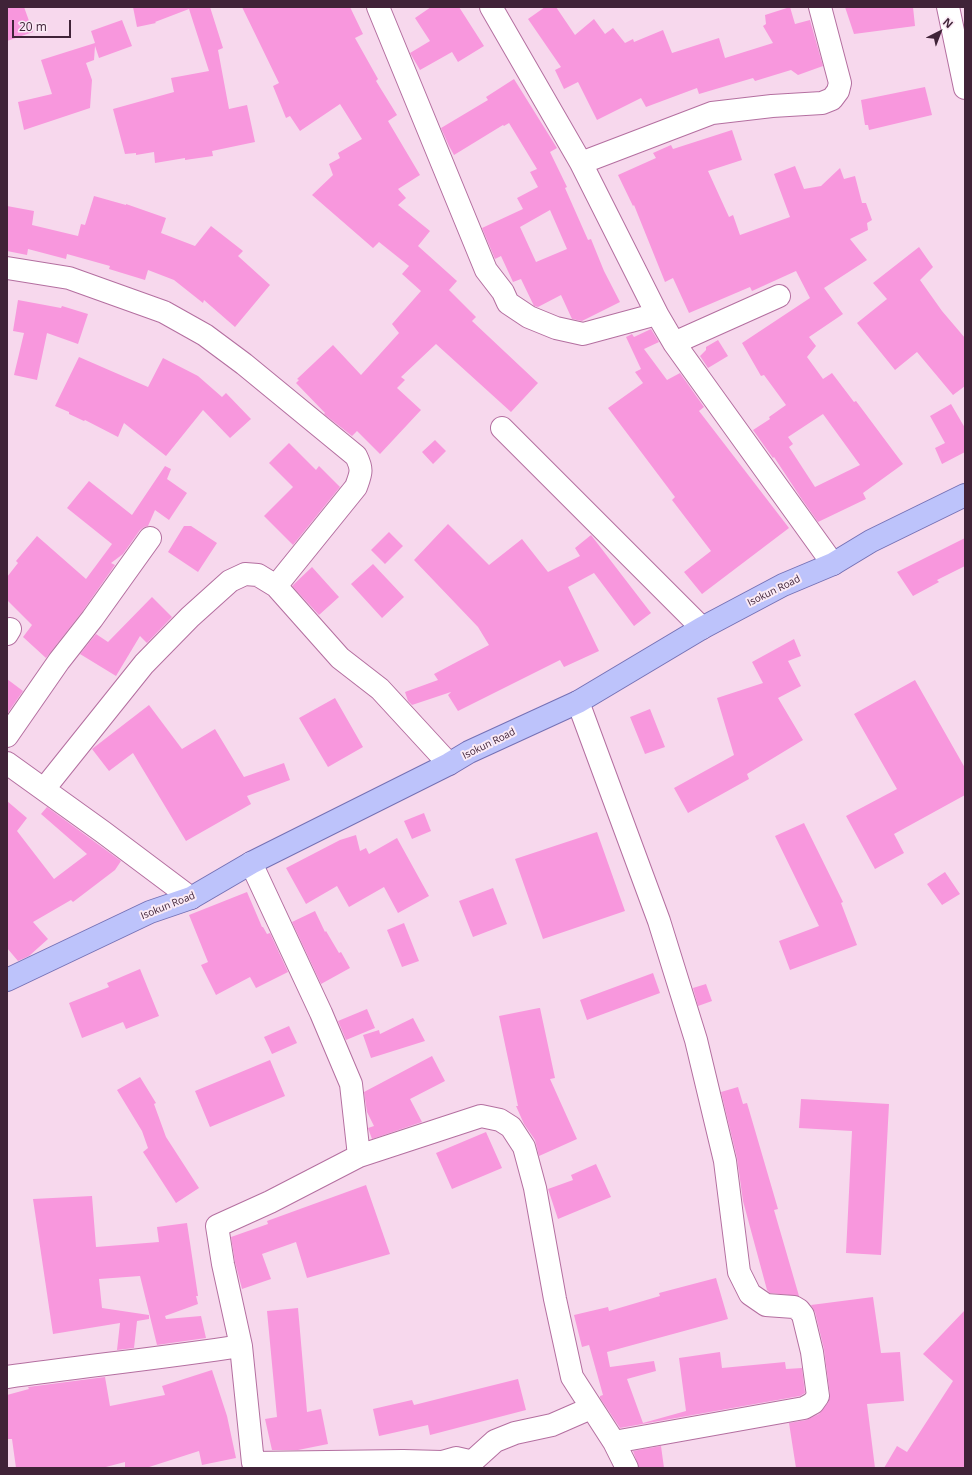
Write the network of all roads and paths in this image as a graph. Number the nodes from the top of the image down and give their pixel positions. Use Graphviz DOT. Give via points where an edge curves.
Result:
graph roads {
  1 [pos="378,7"];
  2 [pos="491,7"];
  3 [pos="820,7"];
  4 [pos="948,7"];
  5 [pos="965,88"];
  6 [pos="581,163"];
  7 [pos="7,268"];
  8 [pos="779,296"];
  9 [pos="656,314"];
  10 [pos="674,343"];
  11 [pos="502,428"];
  12 [pos="965,495"];
  13 [pos="150,538"];
  14 [pos="834,564"];
  15 [pos="276,586"];
  16 [pos="702,628"];
  17 [pos="578,702"];
  18 [pos="7,736"];
  19 [pos="7,763"];
  20 [pos="448,764"];
  21 [pos="44,789"];
  22 [pos="251,863"];
  23 [pos="191,898"];
  24 [pos="7,980"];
  25 [pos="359,1156"];
  26 [pos="241,1346"];
  27 [pos="7,1377"];
  28 [pos="591,1408"];
  29 [pos="614,1442"];
  30 [pos="253,1466"];
  31 [pos="628,1468"];
  1 -- 9 [label="street" via="486,270 508,303 529,317 556,328 583,334"];
  2 -- 6 [label="street"];
  3 -- 6 [label="street" via="840,83 832,99 822,103 712,113"];
  4 -- 5 [label="street"];
  6 -- 9 [label="street"];
  7 -- 15 [label="street" via="70,278 164,312 204,335 244,364 356,456 361,466 356,487"];
  8 -- 10 [label="street"];
  9 -- 10 [label="street"];
  10 -- 14 [label="street"];
  11 -- 16 [label="street"];
  12 -- 14 [label="main road, Isokun Road" via="871,541"];
  13 -- 18 [label="street"];
  14 -- 16 [label="main road, Isokun Road" via="783,585"];
  15 -- 20 [label="street" via="340,658 380,689"];
  15 -- 21 [label="street" via="258,575 245,574 230,581 144,664"];
  16 -- 17 [label="main road, Isokun Road"];
  17 -- 20 [label="main road, Isokun Road"];
  17 -- 29 [label="street" via="659,921 696,1040 725,1161 739,1272 750,1294 766,1305 794,1307 803,1315 812,1352 818,1396 813,1403 804,1408"];
  19 -- 21 [label="street"];
  20 -- 22 [label="main road, Isokun Road"];
  21 -- 23 [label="street"];
  22 -- 23 [label="main road, Isokun Road"];
  22 -- 25 [label="street" via="324,1020 350,1084"];
  23 -- 24 [label="main road, Isokun Road" via="150,912"];
  25 -- 26 [label="street" via="217,1226"];
  25 -- 28 [label="street" via="481,1116 500,1120 511,1126 524,1147 535,1188 572,1377"];
  26 -- 27 [label="street"];
  26 -- 30 [label="street"];
  28 -- 29 [label="street"];
  28 -- 30 [label="street" via="552,1425 515,1433 495,1441 474,1460 469,1461 456,1458 442,1462"];
  29 -- 31 [label="street"];
}
